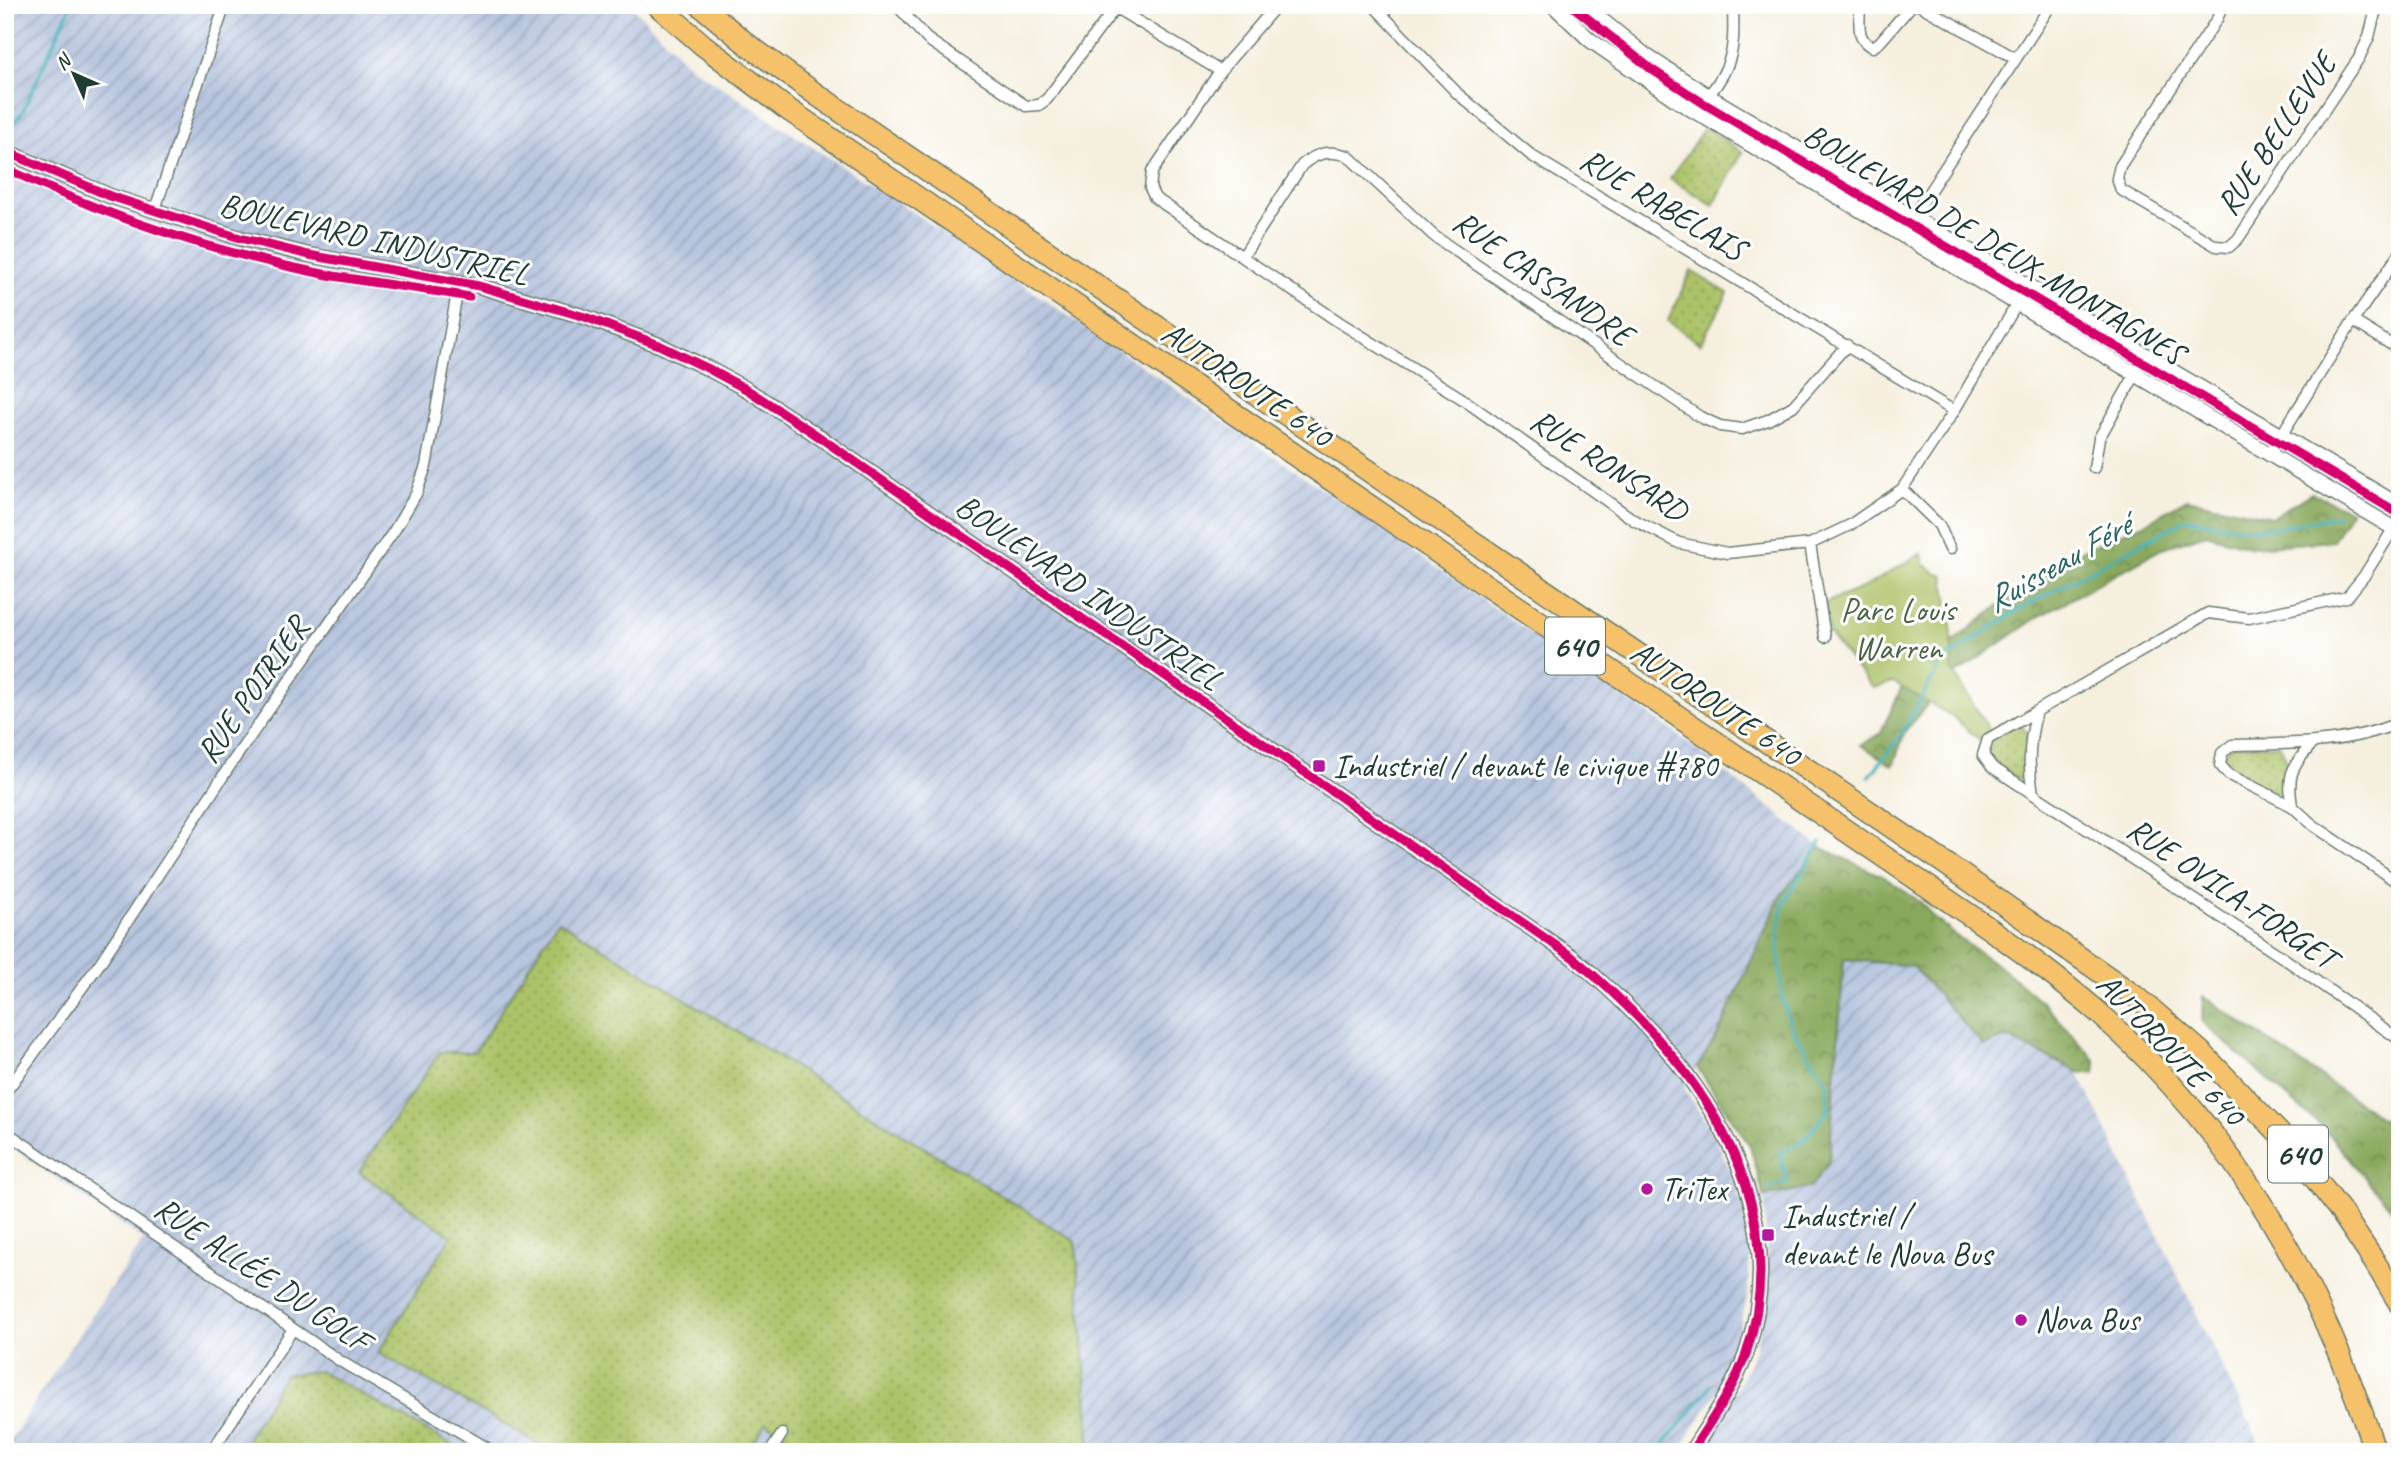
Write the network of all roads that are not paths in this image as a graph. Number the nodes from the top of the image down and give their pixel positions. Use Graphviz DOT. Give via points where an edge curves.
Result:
graph roads {
  1 [pos="225,5"];
  2 [pos="657,5"];
  3 [pos="700,5"];
  4 [pos="900,5"];
  5 [pos="1277,5"];
  6 [pos="1373,5"];
  7 [pos="1553,5"];
  8 [pos="1583,5"];
  9 [pos="1733,5"];
  10 [pos="1860,5"];
  11 [pos="1912,5"];
  12 [pos="1919,5"];
  13 [pos="2051,5"];
  14 [pos="2224,5"];
  15 [pos="2377,5"];
  16 [pos="1113,7"];
  17 [pos="2015,58"];
  18 [pos="1220,71"];
  19 [pos="1708,96"];
  20 [pos="5,151"];
  21 [pos="154,212"];
  22 [pos="1912,217"];
  23 [pos="1901,235"];
  24 [pos="2400,253"];
  25 [pos="1243,256"];
  26 [pos="459,282"];
  27 [pos="2028,285"];
  28 [pos="2016,303"];
  29 [pos="2353,321"];
  30 [pos="1847,345"];
  31 [pos="2400,350"];
  32 [pos="2146,356"];
  33 [pos="2136,373"];
  34 [pos="1954,411"];
  35 [pos="2281,435"];
  36 [pos="2270,453"];
  37 [pos="2094,468"];
  38 [pos="1902,489"];
  39 [pos="2400,506"];
  40 [pos="2398,526"];
  41 [pos="1810,544"];
  42 [pos="1950,549"];
  43 [pos="1825,637"];
  44 [pos="2037,711"];
  45 [pos="2400,722"];
  46 [pos="2312,744"];
  47 [pos="2033,793"];
  48 [pos="2292,806"];
  49 [pos="2400,884"];
  50 [pos="2400,1040"];
  51 [pos="5,1093"];
  52 [pos="5,1131"];
  53 [pos="2361,1241"];
  54 [pos="2400,1291"];
  55 [pos="2400,1304"];
  56 [pos="293,1329"];
  57 [pos="782,1434"];
  58 [pos="211,1452"];
  59 [pos="494,1452"];
  60 [pos="769,1452"];
  61 [pos="1691,1452"];
  62 [pos="2375,1452"];
  1 -- 21 [label="street"];
  2 -- 62 [label="highway, AUTOROUTE 640 / 640" via="783,106 1990,929 2070,989 2162,1074 2238,1168 2272,1219 2334,1338"];
  3 -- 53 [label="highway, AUTOROUTE 640 / 640" via="809,89 2132,994 2202,1053 2263,1115"];
  4 -- 16 [label="street" via="927,39 1026,106 1047,99"];
  5 -- 18 [label="street"];
  6 -- 30 [label="street, RUE RABELAIS" via="1458,94 1532,156"];
  7 -- 23 [label="street, BOULEVARD DE DEUX-MONTAGNES" via="1590,40 1681,103"];
  8 -- 19 [label="street, BOULEVARD DE DEUX-MONTAGNES" via="1646,56"];
  9 -- 19 [label="street" via="1734,45 1728,66"];
  10 -- 11 [label="street" via="1860,35 1873,47"];
  12 -- 17 [label="street"];
  13 -- 17 [label="street"];
  14 -- 15 [label="street, RUE BELLEVUE" via="2120,166 2117,178 2121,190 2216,246 2229,247 2360,58"];
  16 -- 18 [label="street"];
  17 -- 22 [label="street"];
  18 -- 25 [label="street, RUE RONSARD" via="1152,172 1150,188 1155,198"];
  19 -- 22 [label="street, BOULEVARD DE DEUX-MONTAGNES"];
  20 -- 21 [label="street, BOULEVARD INDUSTRIEL"];
  21 -- 26 [label="street, BOULEVARD INDUSTRIEL" via="309,255"];
  22 -- 23 [label="street"];
  22 -- 27 [label="street, BOULEVARD DE DEUX-MONTAGNES"];
  23 -- 28 [label="street, BOULEVARD DE DEUX-MONTAGNES"];
  24 -- 29 [label="street"];
  25 -- 30 [label="street, RUE CASSANDRE" via="1302,165 1314,155 1332,151 1348,156 1434,236 1700,417 1720,426 1742,429 1793,406"];
  25 -- 41 [label="street, RUE RONSARD" via="1461,398 1634,520 1679,542 1727,553"];
  26 -- 51 [label="street, RUE POIRIER" via="426,466 416,494 100,963"];
  26 -- 61 [label="street, BOULEVARD INDUSTRIEL" via="613,327 746,389 1538,931 1616,995 1673,1056 1718,1121 1741,1169 1757,1237 1757,1300 1746,1353 1728,1394"];
  27 -- 28 [label="street, RUE RONSARD"];
  27 -- 32 [label="street, BOULEVARD DE DEUX-MONTAGNES"];
  28 -- 33 [label="street, BOULEVARD DE DEUX-MONTAGNES"];
  28 -- 34 [label="street, RUE RONSARD"];
  29 -- 31 [label="street"];
  29 -- 35 [label="street"];
  30 -- 34 [label="street, RUE RABELAIS"];
  32 -- 33 [label="street"];
  32 -- 35 [label="street, BOULEVARD DE DEUX-MONTAGNES"];
  33 -- 36 [label="street, BOULEVARD DE DEUX-MONTAGNES"];
  33 -- 37 [label="street" via="2099,438"];
  34 -- 38 [label="street, RUE RONSARD"];
  35 -- 36 [label="street"];
  35 -- 39 [label="street, BOULEVARD DE DEUX-MONTAGNES"];
  36 -- 40 [label="street, BOULEVARD DE DEUX-MONTAGNES"];
  38 -- 41 [label="street, RUE RONSARD" via="1850,525"];
  38 -- 42 [label="street" via="1939,525"];
  40 -- 44 [label="street, RUE OVILA-FORGET" via="2347,597 2249,618 2208,613"];
  41 -- 43 [label="street"];
  44 -- 47 [label="street" via="2029,736 2028,772"];
  44 -- 47 [label="street, RUE OVILA-FORGET" via="1988,739 1983,755 1992,767"];
  45 -- 46 [label="street"];
  46 -- 48 [label="street" via="2291,771"];
  46 -- 48 [label="street" via="2232,745 2222,753 2220,765 2229,775"];
  47 -- 50 [label="street, RUE OVILA-FORGET"];
  48 -- 49 [label="street" via="2312,825"];
  52 -- 56 [label="street, RUE ALLÉE DU GOLF"];
  53 -- 54 [label="highway"];
  53 -- 55 [label="highway, AUTOROUTE 640 / 640"];
  56 -- 58 [label="street"];
  56 -- 59 [label="street, RUE ALLÉE DU GOLF"];
  57 -- 60 [label="street"];
}
